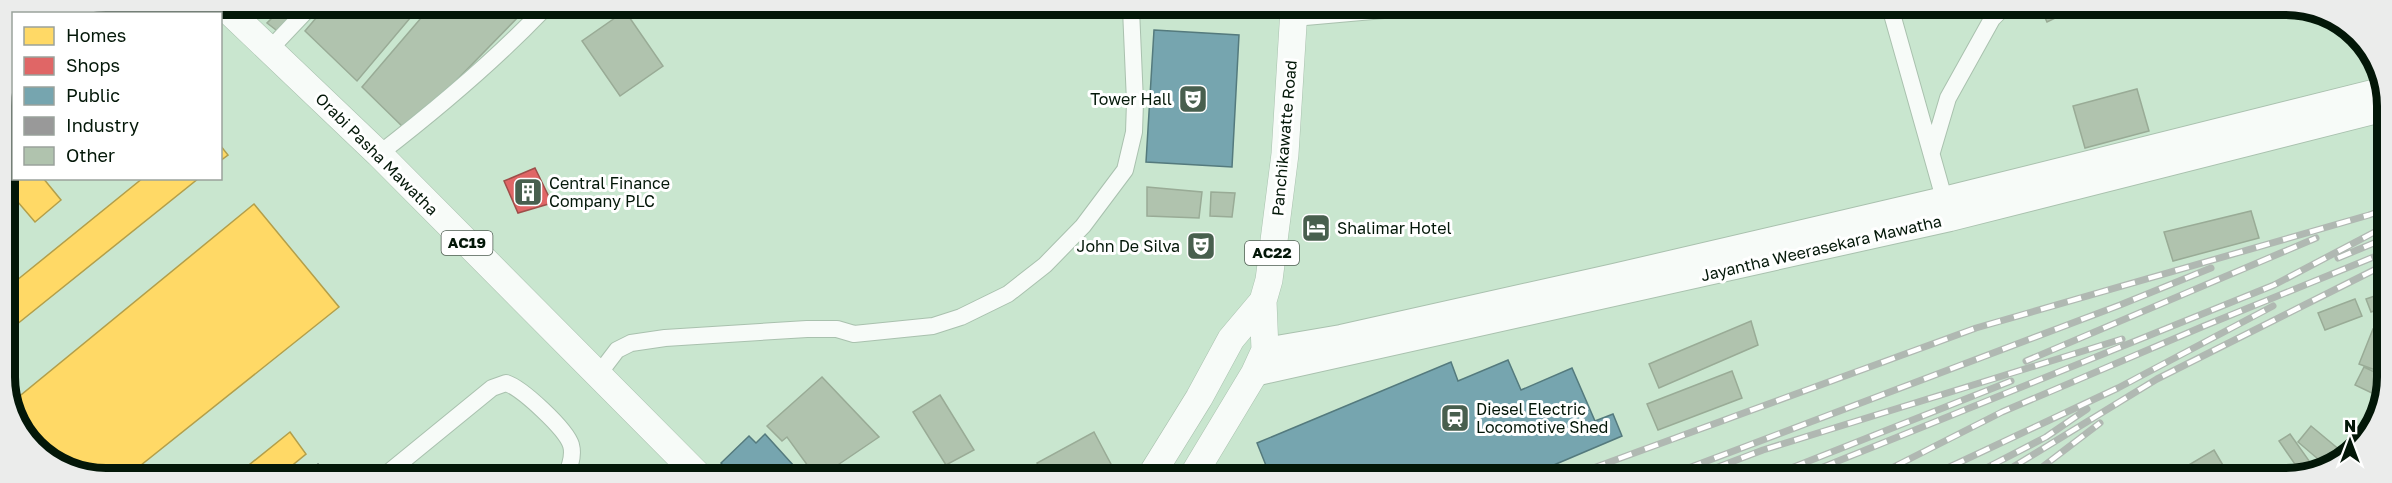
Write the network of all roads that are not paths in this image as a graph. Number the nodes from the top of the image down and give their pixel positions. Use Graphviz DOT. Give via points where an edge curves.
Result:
graph roads {
  1 [pos="233,15"];
  2 [pos="302,15"];
  3 [pos="538,15"];
  4 [pos="1131,15"];
  5 [pos="1294,15"];
  6 [pos="1892,15"];
  7 [pos="1996,15"];
  8 [pos="269,50"];
  9 [pos="2375,92"];
  10 [pos="2377,111"];
  11 [pos="1931,153"];
  12 [pos="379,154"];
  13 [pos="1947,209"];
  14 [pos="1263,301"];
  15 [pos="1265,350"];
  16 [pos="1254,374"];
  17 [pos="598,375"];
  18 [pos="394,468"];
  19 [pos="568,468"];
  20 [pos="691,468"];
  21 [pos="1156,468"];
  22 [pos="1197,468"];
  1 -- 8 [label="main road, Orabi Pasha Mawatha / AC19"];
  2 -- 8 [label="street"];
  3 -- 12 [label="street" via="420,123"];
  4 -- 17 [label="street" via="1134,132 1125,170 1083,226 1008,294 933,326 854,334 837,329 807,329 631,343 617,350"];
  5 -- 14 [label="main road, Panchikawatte Road / AC22" via="1285,154"];
  6 -- 11 [label="street"];
  7 -- 11 [label="street" via="1948,98"];
  8 -- 12 [label="main road, Orabi Pasha Mawatha / AC19"];
  9 -- 13 [label="main road, Jayantha Weerasekara Mawatha"];
  10 -- 13 [label="main road, Jayantha Weerasekara Mawatha"];
  11 -- 13 [label="street"];
  12 -- 17 [label="main road, Orabi Pasha Mawatha / AC19"];
  13 -- 15 [label="main road, Jayantha Weerasekara Mawatha" via="1341,338"];
  13 -- 16 [label="main road, Jayantha Weerasekara Mawatha"];
  14 -- 15 [label="main road, Panchikawatte Road / AC22"];
  14 -- 21 [label="main road, Panchikawatte Road / AC22" via="1231,339"];
  15 -- 16 [label="main road, Panchikawatte Road / AC22"];
  16 -- 22 [label="main road, Panchikawatte Road / AC22"];
  17 -- 20 [label="main road, Orabi Pasha Mawatha / AC19"];
  18 -- 19 [label="street" via="492,388 506,383 519,389 566,434 572,446"];
}
